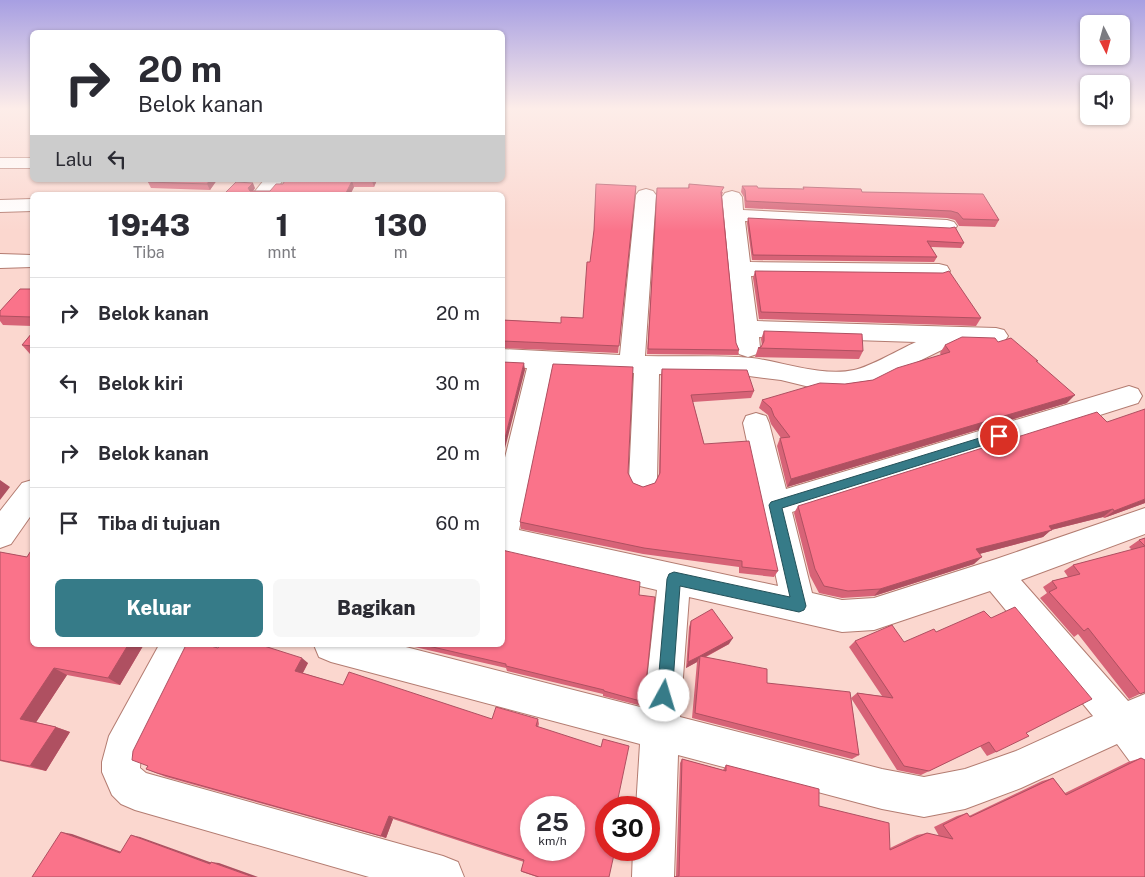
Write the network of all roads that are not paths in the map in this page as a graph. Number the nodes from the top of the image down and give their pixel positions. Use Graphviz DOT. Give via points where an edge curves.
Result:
graph roads {
  1 [pos="0,163"];
  2 [pos="30,163"];
  3 [pos="272,182"];
  4 [pos="264,192"];
  5 [pos="646,195"];
  6 [pos="30,205"];
  7 [pos="0,206"];
  8 [pos="947,226"];
  9 [pos="0,261"];
  10 [pos="30,261"];
  11 [pos="740,269"];
  12 [pos="939,271"];
  13 [pos="747,329"];
  14 [pos="952,335"];
  15 [pos="996,336"];
  16 [pos="505,358"];
  17 [pos="541,360"];
  18 [pos="640,364"];
  19 [pos="749,367"];
  20 [pos="1129,396"];
  21 [pos="756,424"];
  22 [pos="643,480"];
  23 [pos="30,496"];
  24 [pos="775,505"];
  25 [pos="1145,521"];
  26 [pos="16,522"];
  27 [pos="505,525"];
  28 [pos="505,540"];
  29 [pos="996,574"];
  30 [pos="674,579"];
  31 [pos="799,606"];
  32 [pos="177,647"];
  33 [pos="339,647"];
  34 [pos="1137,728"];
  35 [pos="660,732"];
  36 [pos="443,877"];
  37 [pos="653,877"];
  1 -- 2 [label="street"];
  3 -- 4 [label="street"];
  5 -- 18 [label="street"];
  6 -- 7 [label="street"];
  8 -- 11 [label="street" via="733,206"];
  9 -- 10 [label="street"];
  11 -- 12 [label="street"];
  11 -- 13 [label="street"];
  13 -- 14 [label="street"];
  13 -- 19 [label="street"];
  14 -- 15 [label="street"];
  14 -- 19 [label="street" via="859,379 822,382"];
  16 -- 17 [label="street"];
  17 -- 18 [label="street"];
  17 -- 27 [label="street"];
  18 -- 19 [label="street"];
  18 -- 22 [label="street"];
  20 -- 24 [label="street"];
  21 -- 24 [label="street"];
  23 -- 26 [label="street"];
  24 -- 31 [label="street"];
  25 -- 29 [label="street"];
  28 -- 30 [label="street"];
  29 -- 31 [label="street" via="874,614 842,616"];
  29 -- 34 [label="street"];
  30 -- 31 [label="street"];
  30 -- 35 [label="street"];
  32 -- 36 [label="street" via="123,750 120,768 126,783 135,790"];
  33 -- 35 [label="street"];
  34 -- 35 [label="street" via="965,789 924,797"];
  35 -- 37 [label="street"];
}
